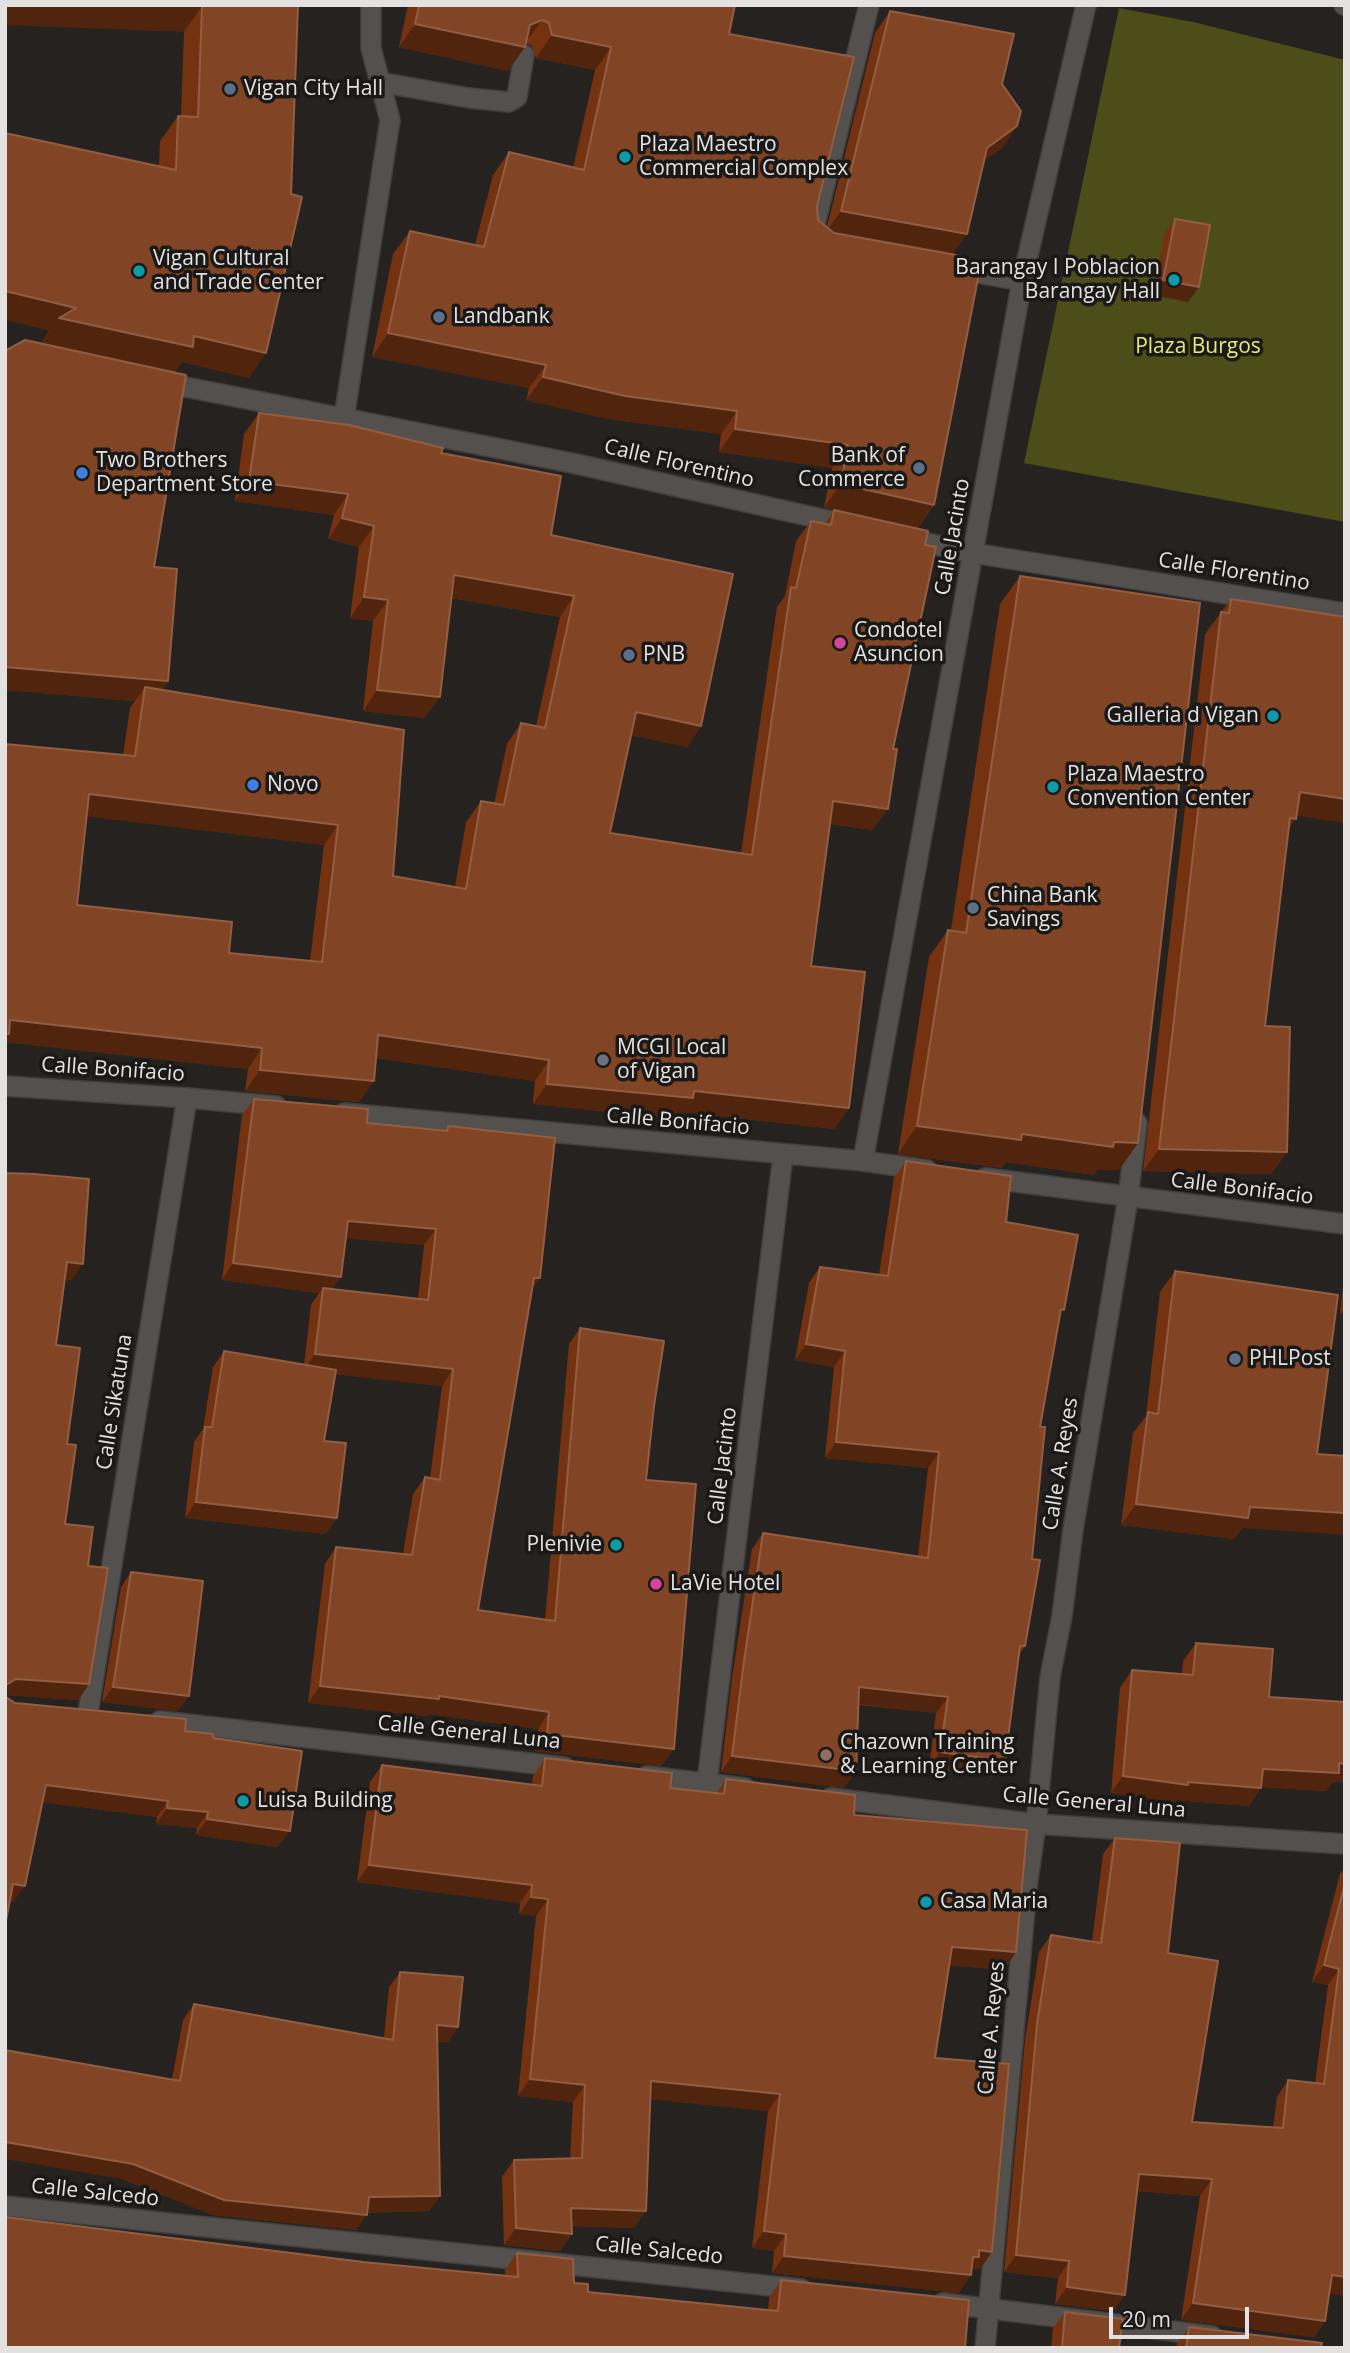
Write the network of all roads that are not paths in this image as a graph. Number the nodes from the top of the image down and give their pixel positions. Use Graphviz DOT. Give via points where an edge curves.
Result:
graph roads {
  1 [pos="371,5"];
  2 [pos="869,5"];
  3 [pos="1086,5"];
  4 [pos="524,55"];
  5 [pos="379,82"];
  6 [pos="833,246"];
  7 [pos="941,266"];
  8 [pos="1022,281"];
  9 [pos="136,376"];
  10 [pos="344,418"];
  11 [pos="973,553"];
  12 [pos="1345,613"];
  13 [pos="5,1086"];
  14 [pos="187,1098"];
  15 [pos="1139,1101"];
  16 [pos="298,1108"];
  17 [pos="325,1111"];
  18 [pos="783,1155"];
  19 [pos="863,1161"];
  20 [pos="943,1172"];
  21 [pos="969,1176"];
  22 [pos="1128,1198"];
  23 [pos="1345,1224"];
  24 [pos="88,1713"];
  25 [pos="142,1719"];
  26 [pos="582,1769"];
  27 [pos="624,1774"];
  28 [pos="708,1783"];
  29 [pos="762,1790"];
  30 [pos="817,1796"];
  31 [pos="1036,1824"];
  32 [pos="1345,1844"];
  33 [pos="5,2207"];
  34 [pos="823,2291"];
  35 [pos="920,2301"];
  36 [pos="989,2308"];
  37 [pos="1225,2337"];
  38 [pos="985,2348"];
  1 -- 5 [label="street" via="371,48"];
  2 -- 6 [label="street" via="813,232 816,242"];
  3 -- 8 [label="street, Calle Jacinto"];
  4 -- 5 [label="street" via="517,97 509,102"];
  5 -- 10 [label="street" via="390,120"];
  7 -- 8 [label="street"];
  8 -- 11 [label="street, Calle Jacinto"];
  9 -- 10 [label="street, Calle Florentino"];
  10 -- 11 [label="street, Calle Florentino" via="572,463"];
  11 -- 12 [label="street, Calle Florentino" via="1197,596"];
  11 -- 19 [label="street, Calle Jacinto"];
  13 -- 14 [label="street, Calle Bonifacio"];
  14 -- 16 [label="street, Calle Bonifacio"];
  14 -- 24 [label="street, Calle Sikatuna"];
  15 -- 22 [label="street, Calle A. Reyes"];
  17 -- 18 [label="street, Calle Bonifacio"];
  18 -- 19 [label="street, Calle Bonifacio"];
  18 -- 28 [label="street, Calle Jacinto"];
  19 -- 20 [label="street, Calle Bonifacio"];
  21 -- 22 [label="street, Calle Bonifacio"];
  22 -- 23 [label="street, Calle Bonifacio"];
  22 -- 31 [label="street, Calle A. Reyes" via="1050,1677"];
  25 -- 26 [label="street, Calle General Luna"];
  27 -- 28 [label="street"];
  28 -- 29 [label="street"];
  30 -- 31 [label="street, Calle General Luna"];
  31 -- 32 [label="street, Calle General Luna"];
  31 -- 36 [label="street, Calle A. Reyes"];
  33 -- 34 [label="street, Calle Salcedo"];
  35 -- 36 [label="street"];
  36 -- 37 [label="street"];
  36 -- 38 [label="street, Calle A. Reyes"];
}
